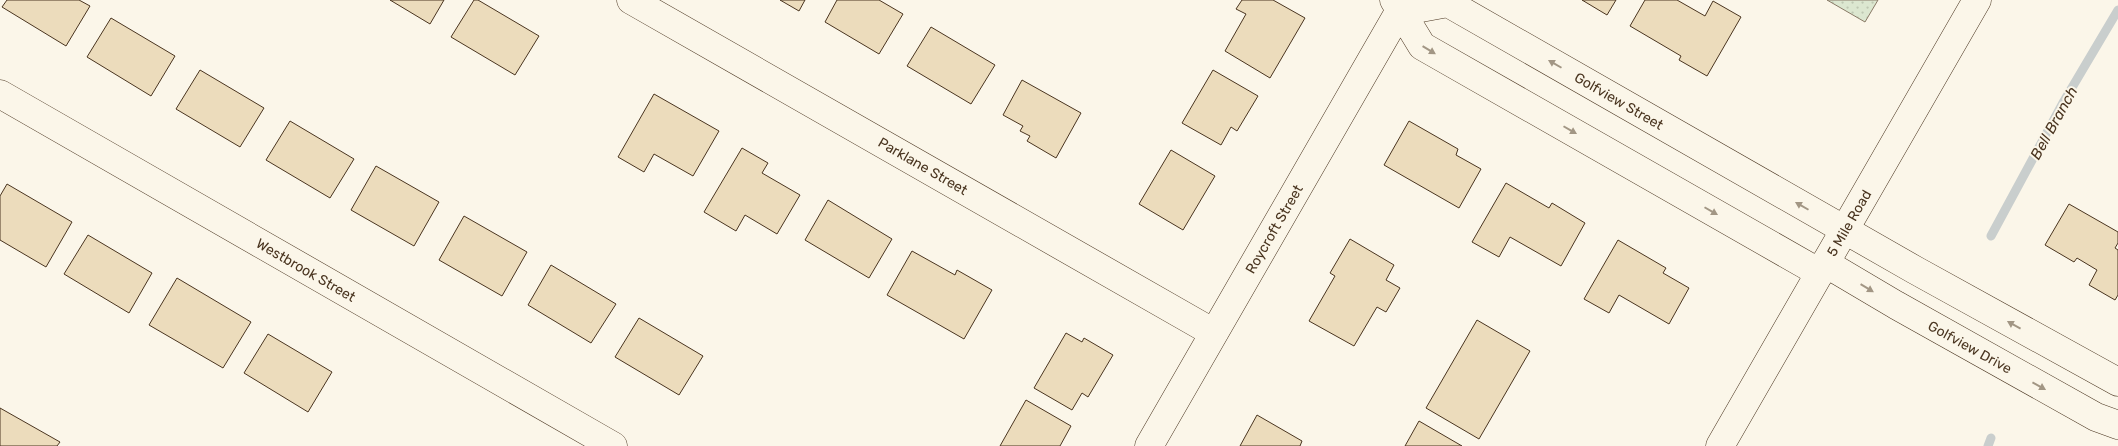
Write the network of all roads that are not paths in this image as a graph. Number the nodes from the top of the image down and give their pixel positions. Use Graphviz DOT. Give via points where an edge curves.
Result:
graph roads {
  1 [pos="631,0"];
  2 [pos="1977,0"];
  3 [pos="1396,6"];
  4 [pos="0,94"];
  5 [pos="1844,230"];
  6 [pos="1823,268"];
  7 [pos="1214,333"];
  8 [pos="2118,382"];
  9 [pos="2118,425"];
  10 [pos="613,446"];
  11 [pos="1149,446"];
  12 [pos="1720,446"];
  1 -- 7 [label="street, Parklane Street"];
  2 -- 5 [label="street, 5 Mile Road"];
  5 -- 3 [label="street, Golfview Street, one-way" via="1448,3"];
  3 -- 6 [label="street, Golfview Drive, one-way" via="1422,46"];
  3 -- 7 [label="street, Roycroft Street"];
  4 -- 10 [label="street, Westbrook Street"];
  5 -- 6 [label="street, 5 Mile Road"];
  8 -- 5 [label="street, one-way"];
  6 -- 9 [label="street, Golfview Drive, one-way" via="2096,417"];
  6 -- 12 [label="street, 5 Mile Road"];
  7 -- 11 [label="street, Roycroft Street"];
}
